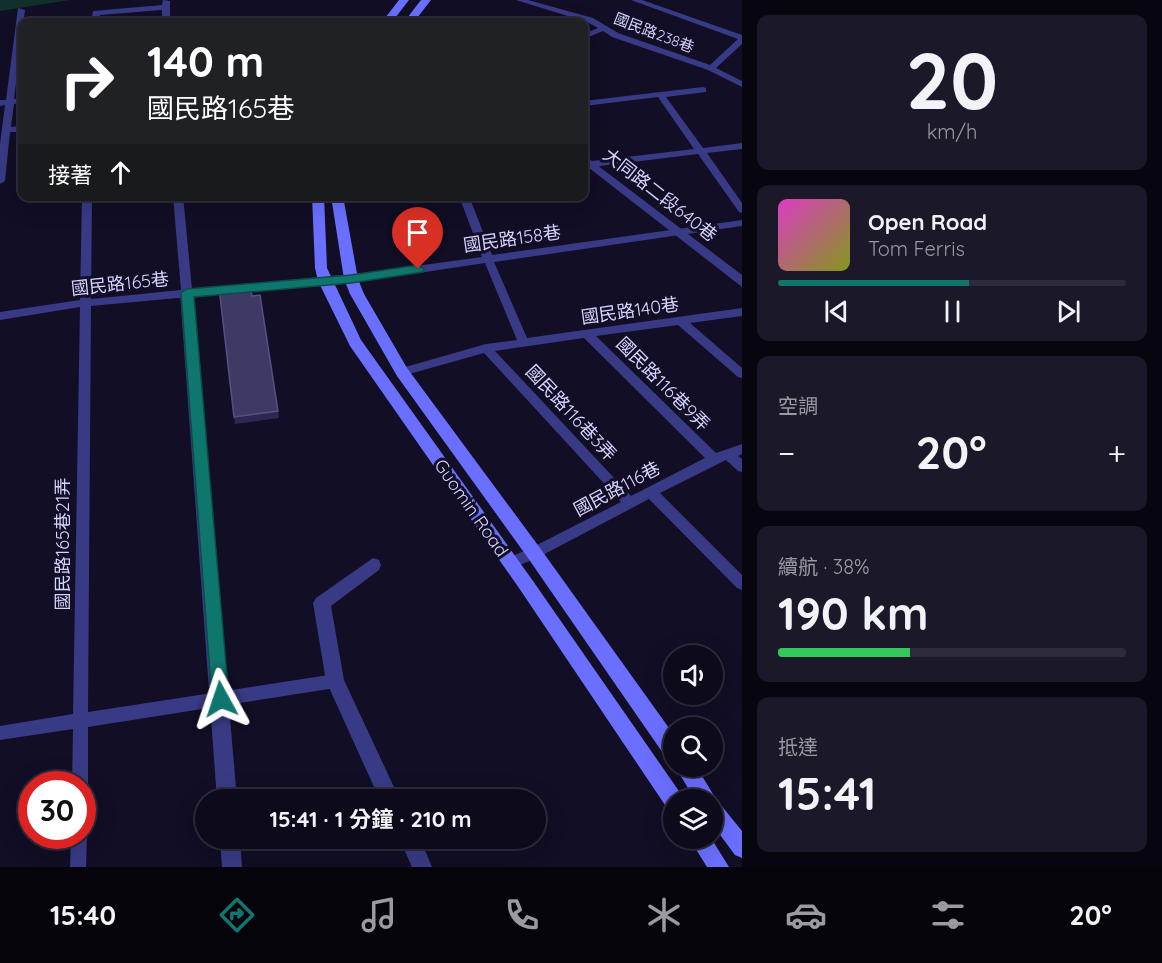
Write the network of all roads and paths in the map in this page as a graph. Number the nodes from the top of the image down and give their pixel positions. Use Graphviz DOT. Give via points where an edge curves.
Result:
graph roads {
  1 [pos="404,0"];
  2 [pos="426,0"];
  3 [pos="520,0"];
  4 [pos="634,0"];
  5 [pos="166,4"];
  6 [pos="21,10"];
  7 [pos="20,18"];
  8 [pos="95,18"];
  9 [pos="390,18"];
  10 [pos="412,18"];
  11 [pos="583,18"];
  12 [pos="588,19"];
  13 [pos="604,28"];
  14 [pos="588,35"];
  15 [pos="18,38"];
  16 [pos="742,39"];
  17 [pos="711,68"];
  18 [pos="742,84"];
  19 [pos="703,90"];
  20 [pos="661,95"];
  21 [pos="18,101"];
  22 [pos="11,102"];
  23 [pos="0,103"];
  24 [pos="588,103"];
  25 [pos="18,129"];
  26 [pos="7,130"];
  27 [pos="742,146"];
  28 [pos="699,150"];
  29 [pos="588,163"];
  30 [pos="588,164"];
  31 [pos="0,181"];
  32 [pos="87,201"];
  33 [pos="178,201"];
  34 [pos="318,201"];
  35 [pos="341,201"];
  36 [pos="466,201"];
  37 [pos="742,210"];
  38 [pos="742,223"];
  39 [pos="678,232"];
  40 [pos="488,259"];
  41 [pos="351,279"];
  42 [pos="325,281"];
  43 [pos="742,282"];
  44 [pos="187,293"];
  45 [pos="84,303"];
  46 [pos="742,312"];
  47 [pos="0,316"];
  48 [pos="681,321"];
  49 [pos="587,334"];
  50 [pos="524,343"];
  51 [pos="486,348"];
  52 [pos="402,372"];
  53 [pos="742,374"];
  54 [pos="742,449"];
  55 [pos="728,454"];
  56 [pos="714,459"];
  57 [pos="742,466"];
  58 [pos="650,492"];
  59 [pos="629,502"];
  60 [pos="534,553"];
  61 [pos="510,563"];
  62 [pos="373,565"];
  63 [pos="742,584"];
  64 [pos="335,681"];
  65 [pos="221,699"];
  66 [pos="81,720"];
  67 [pos="0,733"];
  68 [pos="663,736"];
  69 [pos="80,771"];
  70 [pos="226,789"];
  71 [pos="385,789"];
  72 [pos="666,789"];
  73 [pos="723,822"];
  74 [pos="742,848"];
  75 [pos="79,849"];
  76 [pos="231,849"];
  77 [pos="414,849"];
  78 [pos="707,849"];
  79 [pos="78,867"];
  80 [pos="232,867"];
  81 [pos="422,867"];
  82 [pos="719,867"];
  1 -- 9 [label="street"];
  2 -- 10 [label="street"];
  3 -- 11 [label="lane, 國民路238巷"];
  4 -- 16 [label="lane"];
  5 -- 8 [label="lane" via="96,13"];
  6 -- 7 [label="lane"];
  12 -- 13 [label="lane, 國民路238巷"];
  13 -- 14 [label="lane"];
  13 -- 17 [label="lane, 國民路238巷"];
  15 -- 22 [label="lane"];
  16 -- 17 [label="lane"];
  17 -- 18 [label="lane, 國民路238巷"];
  19 -- 20 [label="lane"];
  20 -- 24 [label="lane"];
  20 -- 28 [label="lane"];
  21 -- 22 [label="lane"];
  22 -- 23 [label="lane"];
  22 -- 26 [label="lane"];
  25 -- 26 [label="lane"];
  26 -- 31 [label="lane"];
  27 -- 28 [label="lane"];
  28 -- 29 [label="lane"];
  28 -- 37 [label="lane"];
  30 -- 39 [label="street, 大同路二段640巷"];
  32 -- 45 [label="lane, 國民路165巷21弄"];
  33 -- 44 [label="lane"];
  34 -- 42 [label="street, Guomin Road"];
  35 -- 41 [label="street, Guomin Road"];
  36 -- 40 [label="lane"];
  38 -- 39 [label="lane, 國民路158巷"];
  39 -- 40 [label="lane, 國民路158巷"];
  39 -- 43 [label="street, 大同路二段640巷"];
  40 -- 41 [label="lane, 國民路158巷"];
  40 -- 50 [label="lane"];
  41 -- 42 [label="lane, 國民路165巷"];
  41 -- 52 [label="street, Guomin Road"];
  42 -- 44 [label="lane, 國民路165巷"];
  42 -- 61 [label="street, Guomin Road" via="355,342"];
  44 -- 45 [label="lane, 國民路165巷"];
  44 -- 65 [label="street"];
  45 -- 47 [label="lane, 國民路165巷"];
  45 -- 66 [label="lane, 國民路165巷21弄"];
  46 -- 48 [label="lane, 國民路140巷"];
  48 -- 49 [label="lane, 國民路140巷"];
  48 -- 53 [label="lane"];
  49 -- 50 [label="lane, 國民路140巷"];
  49 -- 56 [label="lane, 國民路116巷9弄"];
  50 -- 51 [label="lane, 國民路140巷"];
  51 -- 52 [label="lane, 國民路140巷"];
  51 -- 59 [label="lane, 國民路116巷3弄"];
  52 -- 60 [label="street, Guomin Road"];
  54 -- 55 [label="lane, 國民路116巷"];
  55 -- 56 [label="lane, 國民路116巷"];
  55 -- 57 [label="lane"];
  56 -- 58 [label="lane, 國民路116巷"];
  58 -- 59 [label="lane, 國民路116巷"];
  58 -- 63 [label="lane"];
  59 -- 60 [label="lane, 國民路116巷"];
  60 -- 61 [label="lane, 國民路116巷"];
  60 -- 68 [label="street, Guomin Road"];
  61 -- 72 [label="street, Guomin Road"];
  62 -- 64 [label="street" via="322,603"];
  64 -- 65 [label="lane"];
  64 -- 71 [label="street"];
  65 -- 66 [label="lane"];
  65 -- 70 [label="street"];
  66 -- 67 [label="lane"];
  66 -- 69 [label="lane, 國民路165巷21弄"];
  73 -- 74 [label="street"];
  75 -- 79 [label="lane"];
  76 -- 80 [label="street"];
  77 -- 81 [label="street"];
  78 -- 82 [label="street"];
}
